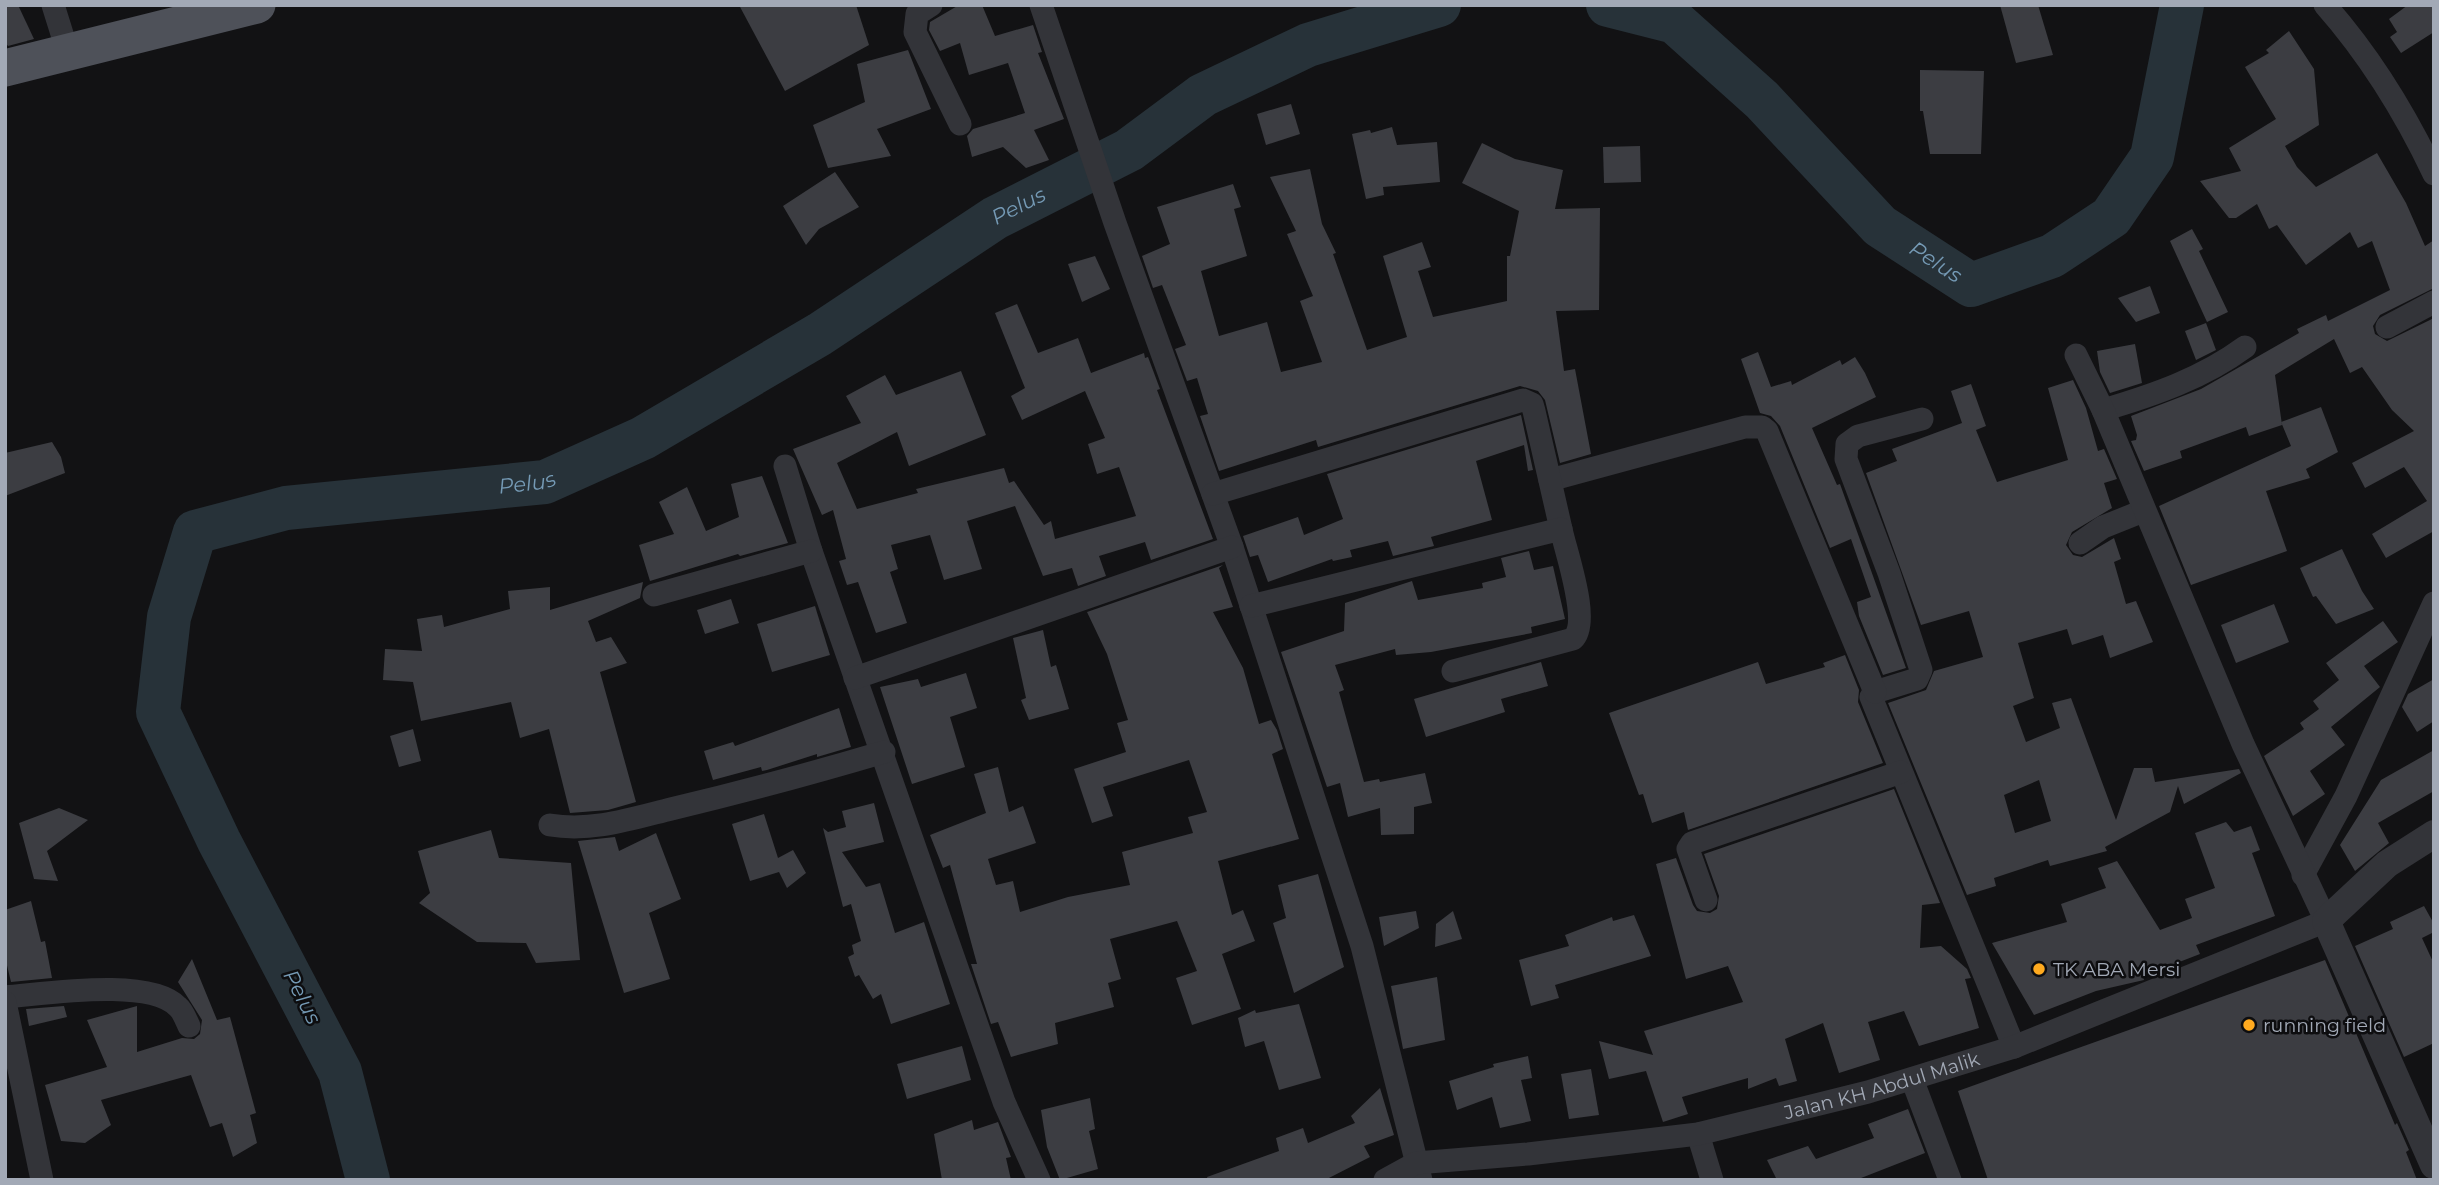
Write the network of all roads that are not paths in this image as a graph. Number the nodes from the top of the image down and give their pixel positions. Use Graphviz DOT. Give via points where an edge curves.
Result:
graph roads {
  1 [pos="53,5"];
  2 [pos="257,5"];
  3 [pos="931,5"];
  4 [pos="1041,5"];
  5 [pos="2325,5"];
  6 [pos="177,15"];
  7 [pos="68,53"];
  8 [pos="6,66"];
  9 [pos="960,124"];
  10 [pos="2434,174"];
  11 [pos="2434,302"];
  12 [pos="2387,327"];
  13 [pos="2245,347"];
  14 [pos="2076,355"];
  15 [pos="2103,410"];
  16 [pos="1922,419"];
  17 [pos="785,466"];
  18 [pos="1550,480"];
  19 [pos="1213,494"];
  20 [pos="2143,511"];
  21 [pos="1561,529"];
  22 [pos="2080,543"];
  23 [pos="1232,547"];
  24 [pos="811,551"];
  25 [pos="654,595"];
  26 [pos="2434,603"];
  27 [pos="1251,606"];
  28 [pos="1453,671"];
  29 [pos="855,678"];
  30 [pos="1875,692"];
  31 [pos="884,752"];
  32 [pos="1901,772"];
  33 [pos="550,825"];
  34 [pos="2434,834"];
  35 [pos="2303,875"];
  36 [pos="1706,900"];
  37 [pos="2329,927"];
  38 [pos="5,999"];
  39 [pos="189,1026"];
  40 [pos="2014,1047"];
  41 [pos="1917,1093"];
  42 [pos="15,1107"];
  43 [pos="1700,1140"];
  44 [pos="2434,1165"];
  45 [pos="1419,1172"];
  46 [pos="1712,1178"];
  47 [pos="42,1180"];
  48 [pos="1039,1180"];
  49 [pos="1385,1180"];
  50 [pos="1950,1180"];
  1 -- 7 [label="street"];
  2 -- 6 [label="main road"];
  3 -- 9 [label="street" via="917,14 915,32"];
  4 -- 19 [label="street"];
  5 -- 10 [label="street" via="2361,46"];
  6 -- 7 [label="main road"];
  7 -- 8 [label="main road"];
  11 -- 12 [label="street"];
  13 -- 15 [label="street" via="2222,364 2152,396"];
  14 -- 15 [label="street"];
  15 -- 20 [label="street"];
  16 -- 30 [label="street" via="1858,436 1847,444 1846,459 1921,670 1917,679"];
  17 -- 24 [label="street"];
  18 -- 19 [label="street" via="1532,404 1523,400"];
  18 -- 21 [label="street"];
  18 -- 30 [label="street" via="1745,427 1762,427"];
  19 -- 23 [label="street"];
  20 -- 22 [label="street" via="2103,527"];
  20 -- 35 [label="street"];
  21 -- 27 [label="street"];
  21 -- 28 [label="street" via="1581,617 1579,633 1573,639"];
  23 -- 27 [label="street"];
  23 -- 29 [label="street"];
  24 -- 25 [label="street"];
  24 -- 29 [label="street"];
  26 -- 35 [label="street" via="2346,796"];
  27 -- 45 [label="street" via="1362,946"];
  29 -- 31 [label="street"];
  30 -- 32 [label="street" via="1872,701"];
  31 -- 33 [label="street" via="754,790 619,821 575,830"];
  31 -- 48 [label="street" via="1004,1102"];
  32 -- 36 [label="street" via="1692,843 1688,849"];
  32 -- 40 [label="street"];
  34 -- 37 [label="street" via="2387,864"];
  35 -- 37 [label="street"];
  37 -- 40 [label="street, Jalan KH Abdul Malik"];
  37 -- 44 [label="street"];
  38 -- 39 [label="street" via="82,991 147,992 178,1006"];
  38 -- 42 [label="street"];
  40 -- 41 [label="street, Jalan KH Abdul Malik"];
  41 -- 43 [label="street, Jalan KH Abdul Malik"];
  41 -- 50 [label="street"];
  42 -- 47 [label="street"];
  43 -- 45 [label="street, Jalan KH Abdul Malik" via="1528,1154"];
  43 -- 46 [label="street"];
  45 -- 49 [label="street"];
}
